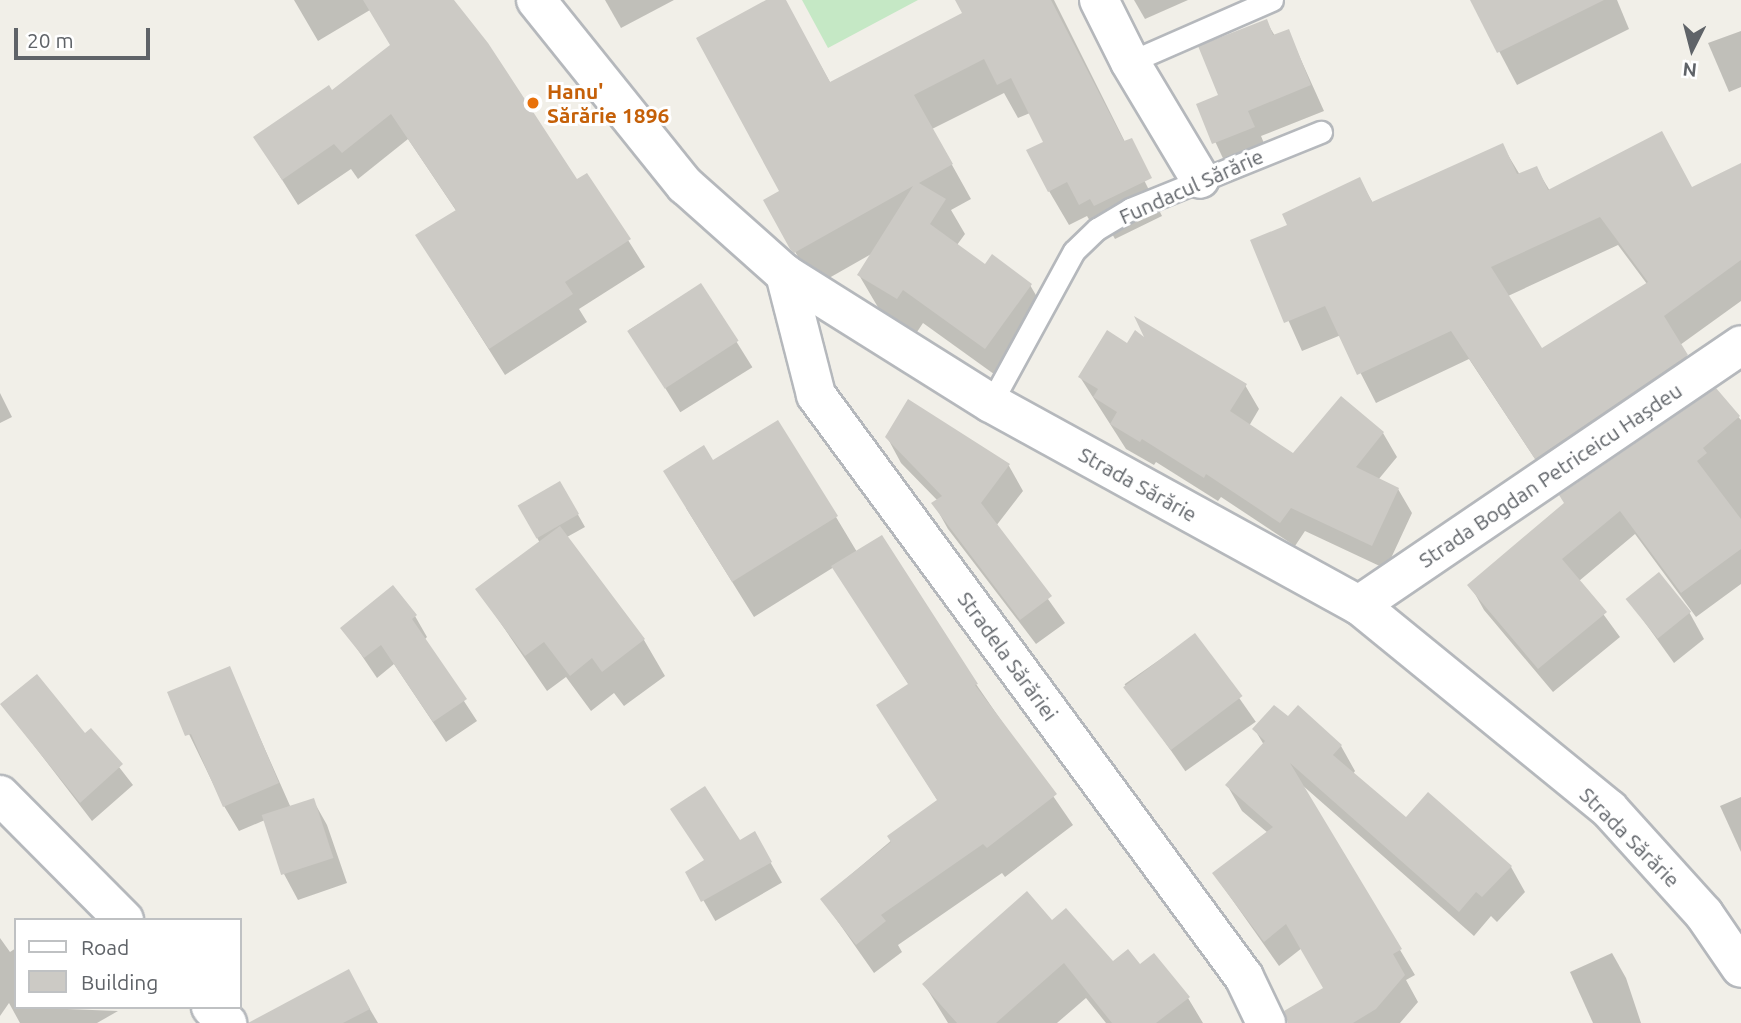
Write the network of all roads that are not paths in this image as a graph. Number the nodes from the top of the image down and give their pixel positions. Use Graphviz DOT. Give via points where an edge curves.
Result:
graph roads {
  1 [pos="536,0"];
  2 [pos="1098,0"];
  3 [pos="1272,0"];
  4 [pos="1130,62"];
  5 [pos="1321,132"];
  6 [pos="1200,179"];
  7 [pos="785,274"];
  8 [pos="1741,345"];
  9 [pos="991,403"];
  10 [pos="1359,605"];
  11 [pos="0,795"];
  12 [pos="122,918"];
  13 [pos="1741,968"];
  14 [pos="214,1009"];
  15 [pos="227,1023"];
  16 [pos="1266,1023"];
  1 -- 7 [label="street, Strada Sărărie" via="685,185"];
  2 -- 4 [label="street"];
  3 -- 4 [label="lane"];
  4 -- 6 [label="street"];
  5 -- 6 [label="lane, Fundacul Sărărie"];
  6 -- 9 [label="lane, Fundacul Sărărie" via="1130,209 1074,251"];
  7 -- 9 [label="street, Strada Sărărie"];
  7 -- 16 [label="street, Stradela Sărăriei" via="816,395 1244,977"];
  8 -- 10 [label="street, Strada Bogdan Petriceicu Hașdeu"];
  9 -- 10 [label="street, Strada Sărărie"];
  10 -- 13 [label="street, Strada Sărărie" via="1609,810 1704,914"];
  11 -- 12 [label="street"];
  14 -- 15 [label="street"];
}
